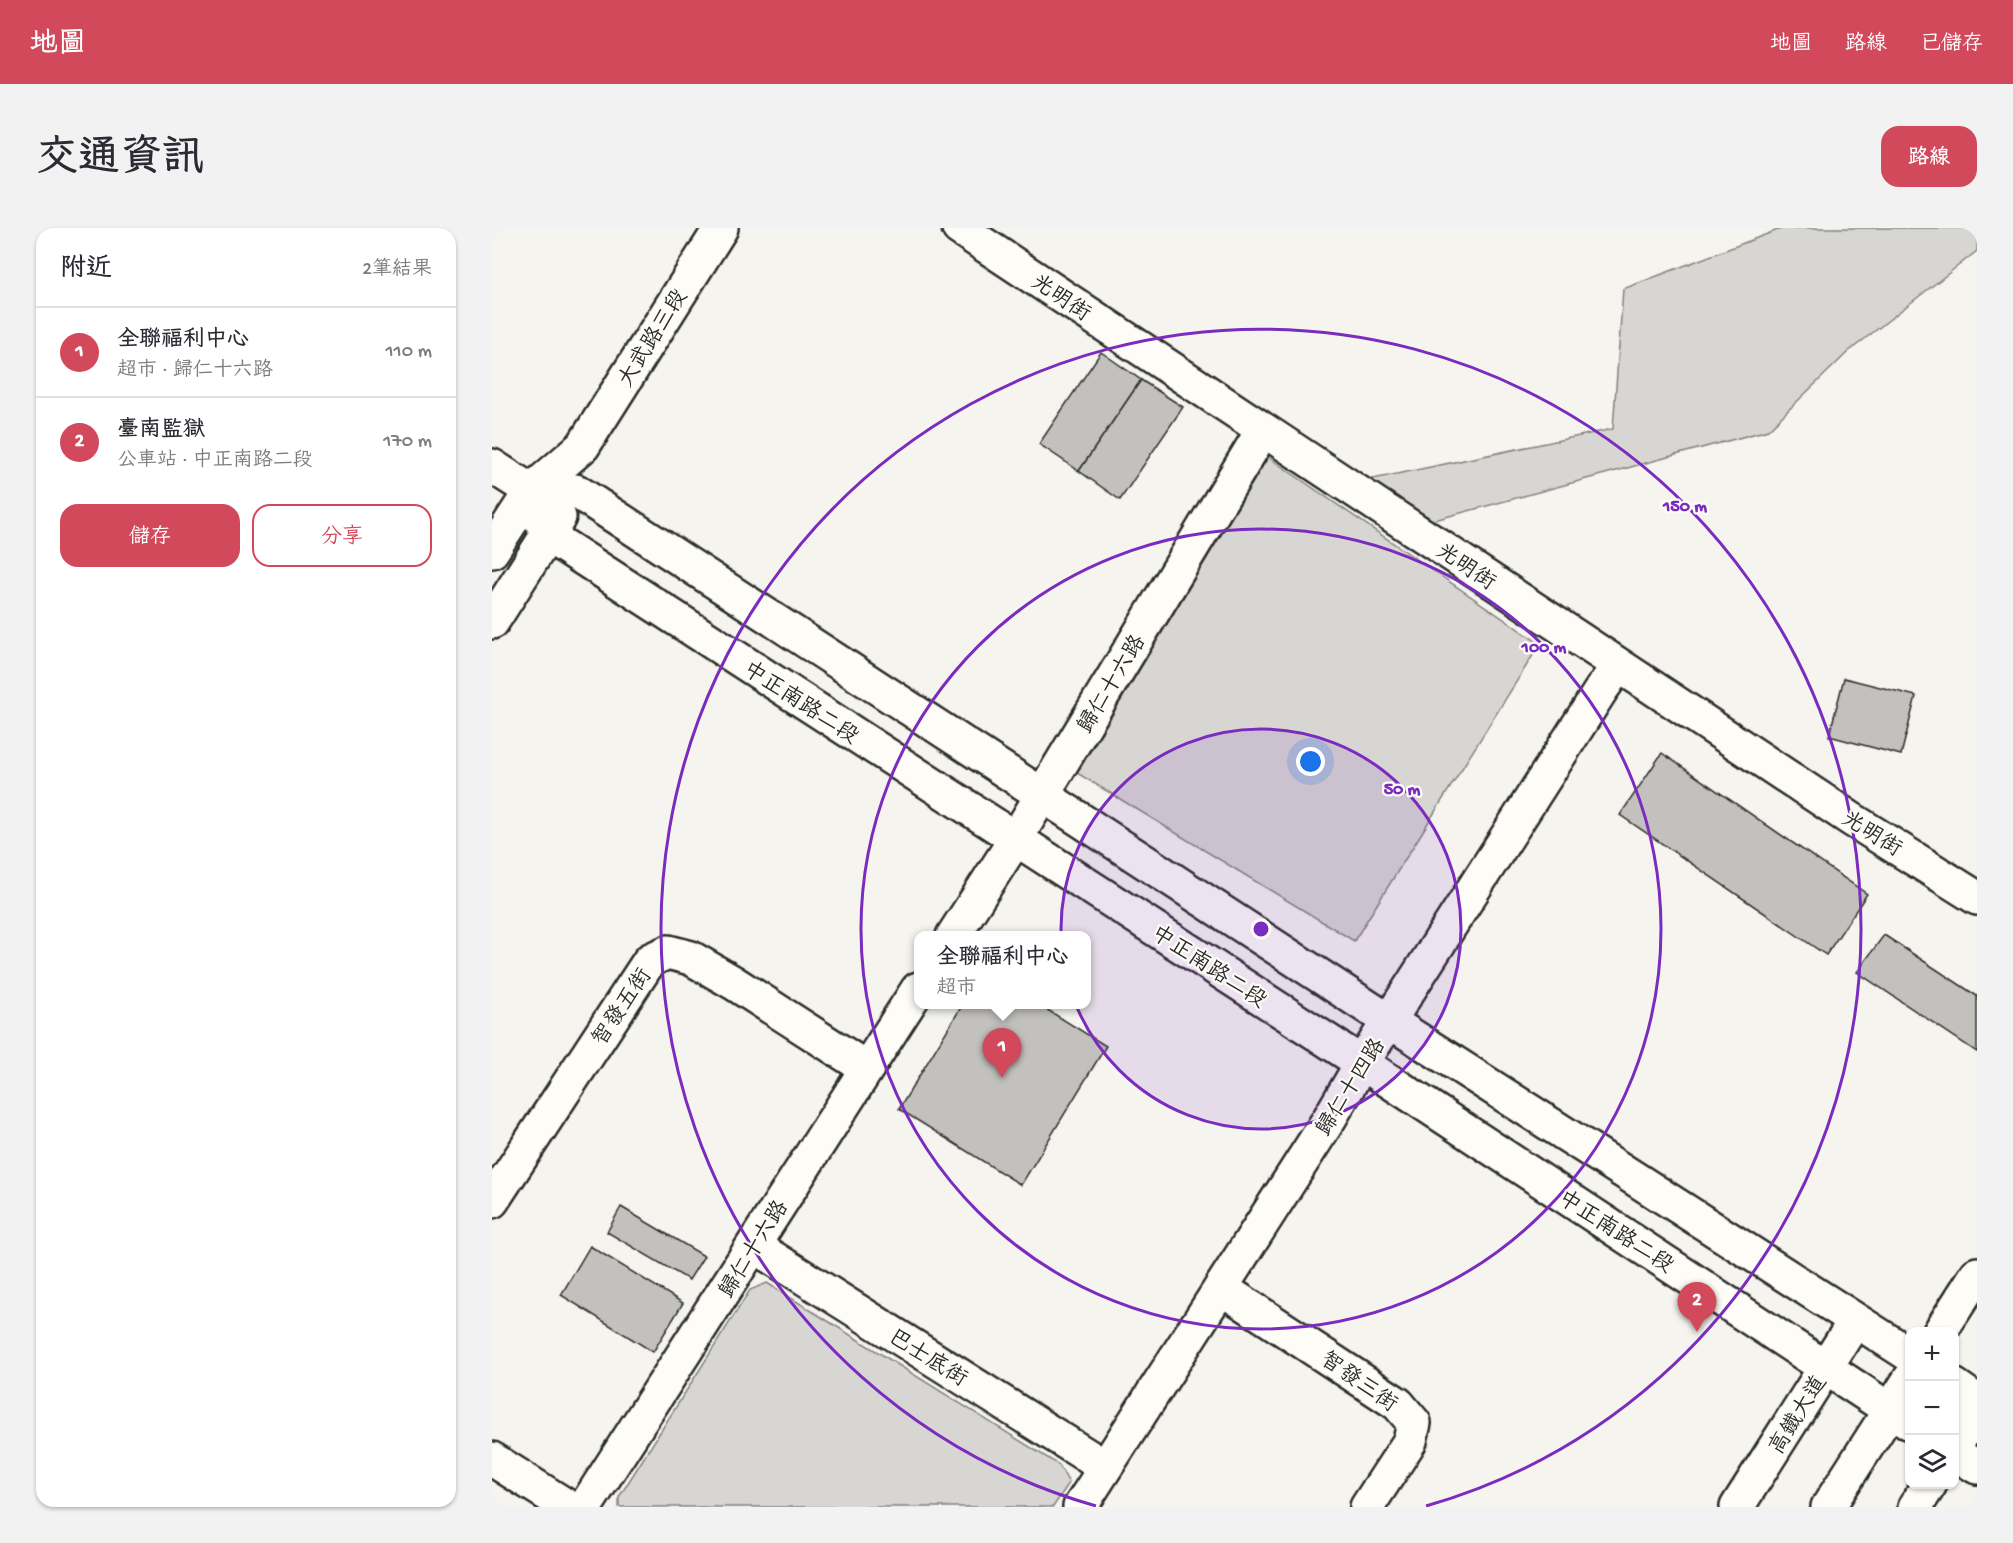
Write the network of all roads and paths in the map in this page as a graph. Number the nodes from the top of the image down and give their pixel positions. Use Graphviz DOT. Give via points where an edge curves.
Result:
graph roads {
  1 [pos="721,228"];
  2 [pos="959,228"];
  3 [pos="1263,430"];
  4 [pos="583,446"];
  5 [pos="492,466"];
  6 [pos="531,491"];
  7 [pos="576,491"];
  8 [pos="547,535"];
  9 [pos="492,551"];
  10 [pos="492,622"];
  11 [pos="1618,666"];
  12 [pos="1042,795"];
  13 [pos="1015,840"];
  14 [pos="1977,898"];
  15 [pos="956,931"];
  16 [pos="914,995"];
  17 [pos="1389,1021"];
  18 [pos="1362,1063"];
  19 [pos="866,1068"];
  20 [pos="492,1201"];
  21 [pos="754,1246"];
  22 [pos="1977,1274"];
  23 [pos="1221,1287"];
  24 [pos="1855,1322"];
  25 [pos="1943,1327"];
  26 [pos="1905,1352"];
  27 [pos="1826,1368"];
  28 [pos="1909,1381"];
  29 [pos="1959,1388"];
  30 [pos="1977,1401"];
  31 [pos="1977,1412"];
  32 [pos="1900,1416"];
  33 [pos="1959,1439"];
  34 [pos="1959,1456"];
  35 [pos="492,1459"];
  36 [pos="1105,1467"];
  37 [pos="1977,1467"];
  38 [pos="1927,1489"];
  39 [pos="568,1507"];
  40 [pos="585,1507"];
  41 [pos="1080,1507"];
  42 [pos="1367,1507"];
  43 [pos="1737,1507"];
  44 [pos="1828,1507"];
  45 [pos="1915,1507"];
  1 -- 4 [label="street, 大武路三段"];
  2 -- 3 [label="street, 光明街"];
  3 -- 11 [label="street, 光明街"];
  3 -- 12 [label="street, 歸仁十六路"];
  4 -- 6 [label="street, 大武路三段"];
  4 -- 7 [label="street, 大武路三段"];
  5 -- 6 [label="street"];
  6 -- 7 [label="street"];
  6 -- 8 [label="street"];
  6 -- 9 [label="street, 大武路三段"];
  7 -- 8 [label="street"];
  7 -- 12 [label="street"];
  8 -- 10 [label="street"];
  8 -- 13 [label="street, 中正南路二段"];
  11 -- 14 [label="street, 光明街"];
  11 -- 17 [label="street, 歸仁十四路"];
  12 -- 13 [label="street, 歸仁十六路"];
  12 -- 17 [label="street"];
  13 -- 15 [label="street, 歸仁十六路"];
  13 -- 18 [label="street, 中正南路二段"];
  16 -- 19 [label="street, 歸仁十六路"];
  17 -- 18 [label="street, 歸仁十四路"];
  17 -- 24 [label="street"];
  18 -- 23 [label="street, 歸仁十四路"];
  18 -- 27 [label="street, 中正南路二段"];
  19 -- 20 [label="street, 智發五街" via="734,983 691,958 668,951 650,960"];
  19 -- 21 [label="street, 歸仁十六路"];
  21 -- 36 [label="street, 巴士底街"];
  21 -- 40 [label="street, 歸仁十六路"];
  22 -- 25 [label="street"];
  23 -- 36 [label="street, 歸仁十四路"];
  23 -- 42 [label="street, 智發三街" via="1398,1404 1414,1422 1410,1441"];
  24 -- 26 [label="street"];
  24 -- 27 [label="street, 高鐵大道"];
  27 -- 32 [label="street, 中正南路二段"];
  27 -- 43 [label="street, 高鐵大道"];
  28 -- 32 [label="street"];
  29 -- 30 [label="street"];
  31 -- 33 [label="street"];
  32 -- 44 [label="street"];
  34 -- 37 [label="street"];
  35 -- 39 [label="street"];
  36 -- 41 [label="street, 歸仁十四路"];
  38 -- 45 [label="street"];
}
